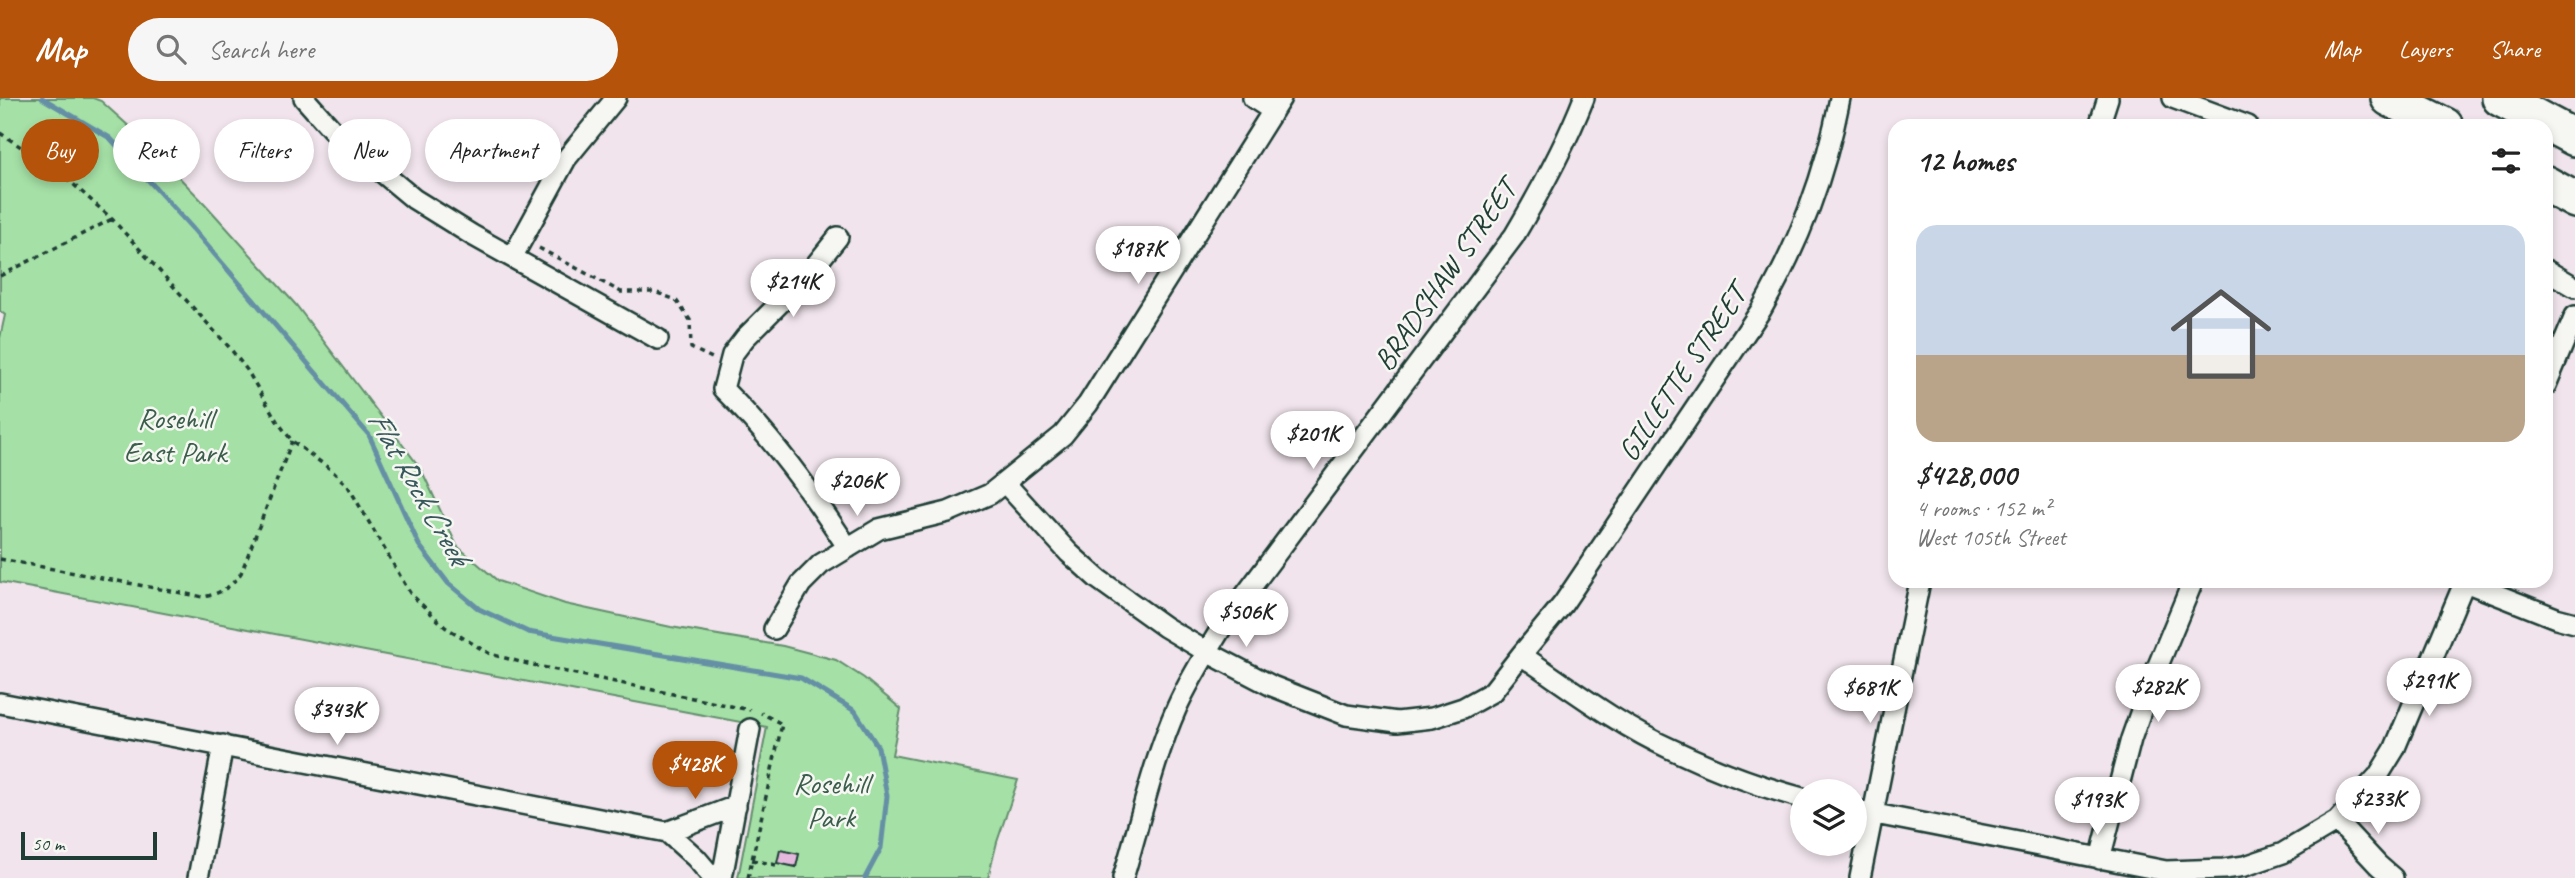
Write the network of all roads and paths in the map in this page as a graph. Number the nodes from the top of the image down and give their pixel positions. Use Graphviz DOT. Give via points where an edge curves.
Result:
graph roads {
  1 [pos="304,98"];
  2 [pos="616,98"];
  3 [pos="1252,98"];
  4 [pos="1584,98"];
  5 [pos="1840,98"];
  6 [pos="2108,98"];
  7 [pos="2173,98"];
  8 [pos="2389,98"];
  9 [pos="2500,98"];
  10 [pos="1277,105"];
  11 [pos="2101,119"];
  12 [pos="2229,119"];
  13 [pos="2431,119"];
  14 [pos="2539,119"];
  15 [pos="2553,126"];
  16 [pos="0,133"];
  17 [pos="2575,138"];
  18 [pos="2553,188"];
  19 [pos="2575,200"];
  20 [pos="112,219"];
  21 [pos="838,237"];
  22 [pos="539,248"];
  23 [pos="513,256"];
  24 [pos="2553,274"];
  25 [pos="0,276"];
  26 [pos="2575,287"];
  27 [pos="2575,316"];
  28 [pos="658,339"];
  29 [pos="715,359"];
  30 [pos="2553,368"];
  31 [pos="292,440"];
  32 [pos="1005,483"];
  33 [pos="848,548"];
  34 [pos="0,559"];
  35 [pos="1918,588"];
  36 [pos="2190,588"];
  37 [pos="2462,588"];
  38 [pos="2482,588"];
  39 [pos="2575,623"];
  40 [pos="774,629"];
  41 [pos="1207,652"];
  42 [pos="1521,656"];
  43 [pos="0,702"];
  44 [pos="750,729"];
  45 [pos="223,745"];
  46 [pos="1790,794"];
  47 [pos="1867,800"];
  48 [pos="736,806"];
  49 [pos="1867,813"];
  50 [pos="2337,821"];
  51 [pos="667,832"];
  52 [pos="1861,856"];
  53 [pos="2100,859"];
  54 [pos="752,860"];
  55 [pos="776,865"];
  56 [pos="198,878"];
  57 [pos="713,878"];
  58 [pos="722,878"];
  59 [pos="748,878"];
  60 [pos="1123,878"];
  61 [pos="1860,878"];
  62 [pos="2393,878"];
  1 -- 23 [label="street" via="335,134 414,199"];
  2 -- 23 [label="street" via="566,159"];
  3 -- 10 [label="street"];
  4 -- 41 [label="street, BRADSHAW STREET" via="1544,185 1514,236"];
  5 -- 42 [label="street, GILLETTE STREET" via="1809,213 1761,310 1563,604"];
  6 -- 11 [label="street"];
  7 -- 12 [label="street"];
  8 -- 13 [label="highway"];
  9 -- 14 [label="highway"];
  10 -- 32 [label="street" via="1088,404 1063,435"];
  15 -- 17 [label="highway"];
  16 -- 20 [label="path" via="63,175"];
  18 -- 19 [label="highway"];
  20 -- 25 [label="path"];
  20 -- 31 [label="path" via="229,347"];
  21 -- 33 [label="street" via="806,278 732,355 723,389 769,436"];
  22 -- 29 [label="path" via="621,292 654,292 676,300 690,320 691,348"];
  23 -- 28 [label="street"];
  24 -- 26 [label="street"];
  27 -- 30 [label="street"];
  31 -- 34 [label="path" via="241,573 215,595 203,597"];
  31 -- 54 [label="path" via="348,486 410,593 468,642 490,654 528,664 733,705 782,724"];
  32 -- 33 [label="street" via="970,505 879,529"];
  32 -- 41 [label="street, GILLETTE STREET" via="1098,579"];
  33 -- 40 [label="street" via="821,564 801,584"];
  35 -- 47 [label="street"];
  36 -- 53 [label="street" via="2132,739"];
  37 -- 50 [label="street" via="2394,750"];
  38 -- 39 [label="street"];
  41 -- 42 [label="street, GILLETTE STREET" via="1324,708 1397,722 1463,708 1492,692"];
  41 -- 60 [label="street, BRADSHAW STREET" via="1176,709"];
  42 -- 46 [label="street" via="1670,749"];
  43 -- 45 [label="street"];
  44 -- 48 [label="street"];
  45 -- 51 [label="street"];
  45 -- 56 [label="street"];
  48 -- 51 [label="street"];
  48 -- 58 [label="street"];
  49 -- 53 [label="street"];
  50 -- 53 [label="street" via="2283,853 2224,870 2166,871"];
  50 -- 62 [label="street"];
  51 -- 57 [label="street"];
  52 -- 61 [label="street"];
  54 -- 55 [label="path"];
  54 -- 59 [label="path"];
}
